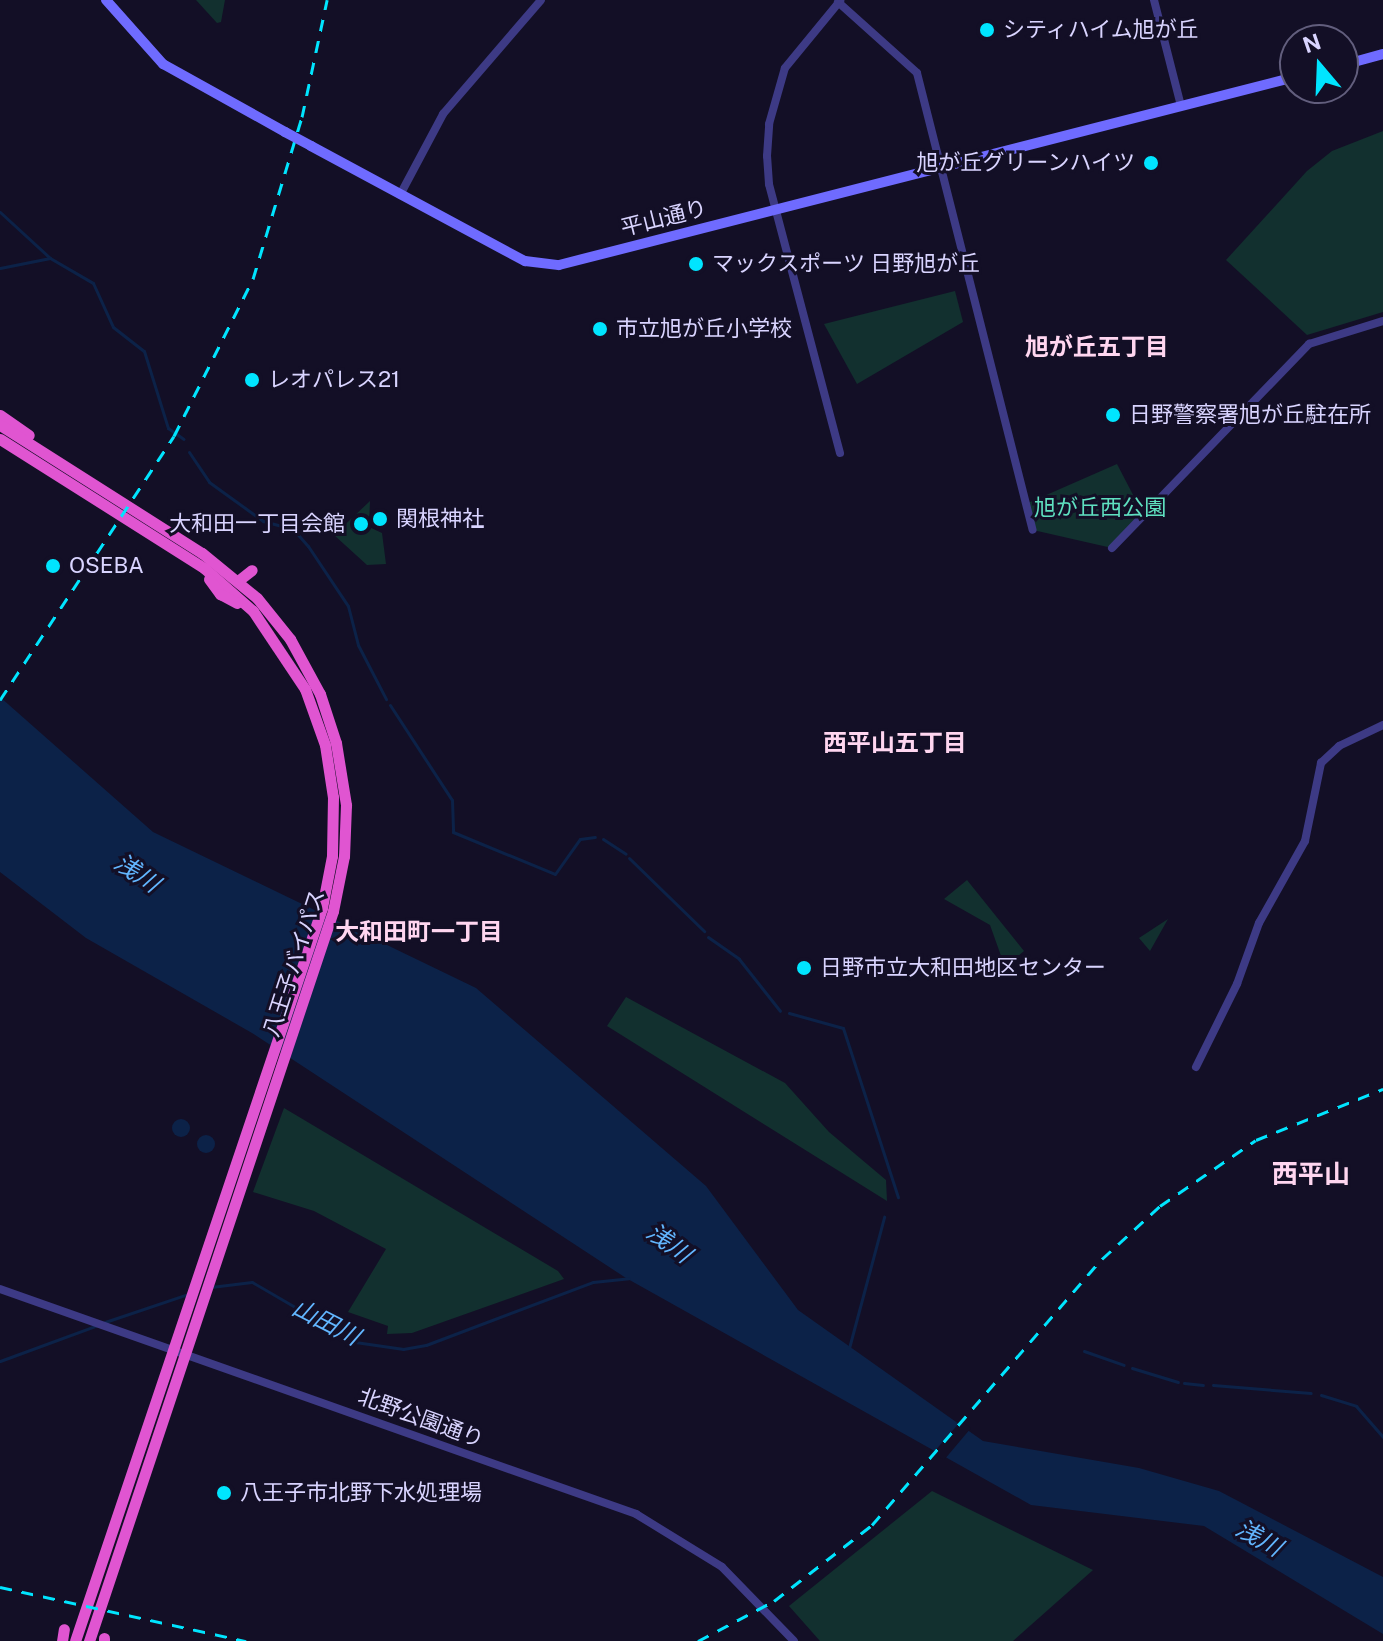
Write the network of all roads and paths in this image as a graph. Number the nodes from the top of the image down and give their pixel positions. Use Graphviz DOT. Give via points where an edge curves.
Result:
graph roads {
  1 [pos="106,0"];
  2 [pos="541,0"];
  3 [pos="1154,0"];
  4 [pos="839,1"];
  5 [pos="1383,54"];
  6 [pos="1359,61"];
  7 [pos="1279,81"];
  8 [pos="1181,106"];
  9 [pos="942,168"];
  10 [pos="400,195"];
  11 [pos="776,210"];
  12 [pos="1383,321"];
  13 [pos="0,415"];
  14 [pos="0,425"];
  15 [pos="0,439"];
  16 [pos="0,447"];
  17 [pos="840,453"];
  18 [pos="87,487"];
  19 [pos="1033,530"];
  20 [pos="1112,548"];
  21 [pos="252,570"];
  22 [pos="239,580"];
  23 [pos="310,686"];
  24 [pos="1383,725"];
  25 [pos="1196,1067"];
  26 [pos="0,1289"];
  27 [pos="172,1350"];
  28 [pos="186,1354"];
  29 [pos="75,1641"];
  30 [pos="89,1641"];
  31 [pos="794,1641"];
  1 -- 10 [label="main road, 平山通り, bridge" via="170,70"];
  2 -- 10 [label="street" via="443,114"];
  3 -- 8 [label="street"];
  4 -- 9 [label="street" via="917,73"];
  4 -- 11 [label="street" via="798,47 776,96 767,156"];
  5 -- 6 [label="main road"];
  7 -- 8 [label="main road, 平山通り"];
  8 -- 9 [label="main road, 平山通り"];
  9 -- 11 [label="main road, 平山通り"];
  9 -- 19 [label="street"];
  10 -- 11 [label="main road, 平山通り" via="542,266"];
  11 -- 17 [label="street"];
  12 -- 20 [label="street" via="1309,344"];
  13 -- 18 [label="highway"];
  14 -- 18 [label="highway, 八王子バイパス"];
  15 -- 18 [label="highway, 八王子バイパス"];
  16 -- 18 [label="highway"];
  18 -- 22 [label="highway, 八王子バイパス"];
  18 -- 23 [label="highway, 八王子バイパス" via="238,595"];
  21 -- 22 [label="highway"];
  22 -- 23 [label="highway, 八王子バイパス" via="283,629"];
  23 -- 27 [label="highway, 八王子バイパス" via="332,778 330,873"];
  23 -- 28 [label="highway, 八王子バイパス" via="343,778 341,877"];
  24 -- 25 [label="street" via="1339,746 1321,763 1305,841 1259,923 1237,984"];
  26 -- 27 [label="street, 北野公園通り"];
  27 -- 28 [label="street, 北野公園通り"];
  27 -- 29 [label="highway, 八王子バイパス"];
  28 -- 30 [label="highway, 八王子バイパス"];
  28 -- 31 [label="street, 北野公園通り" via="646,1519 722,1567"];
}
